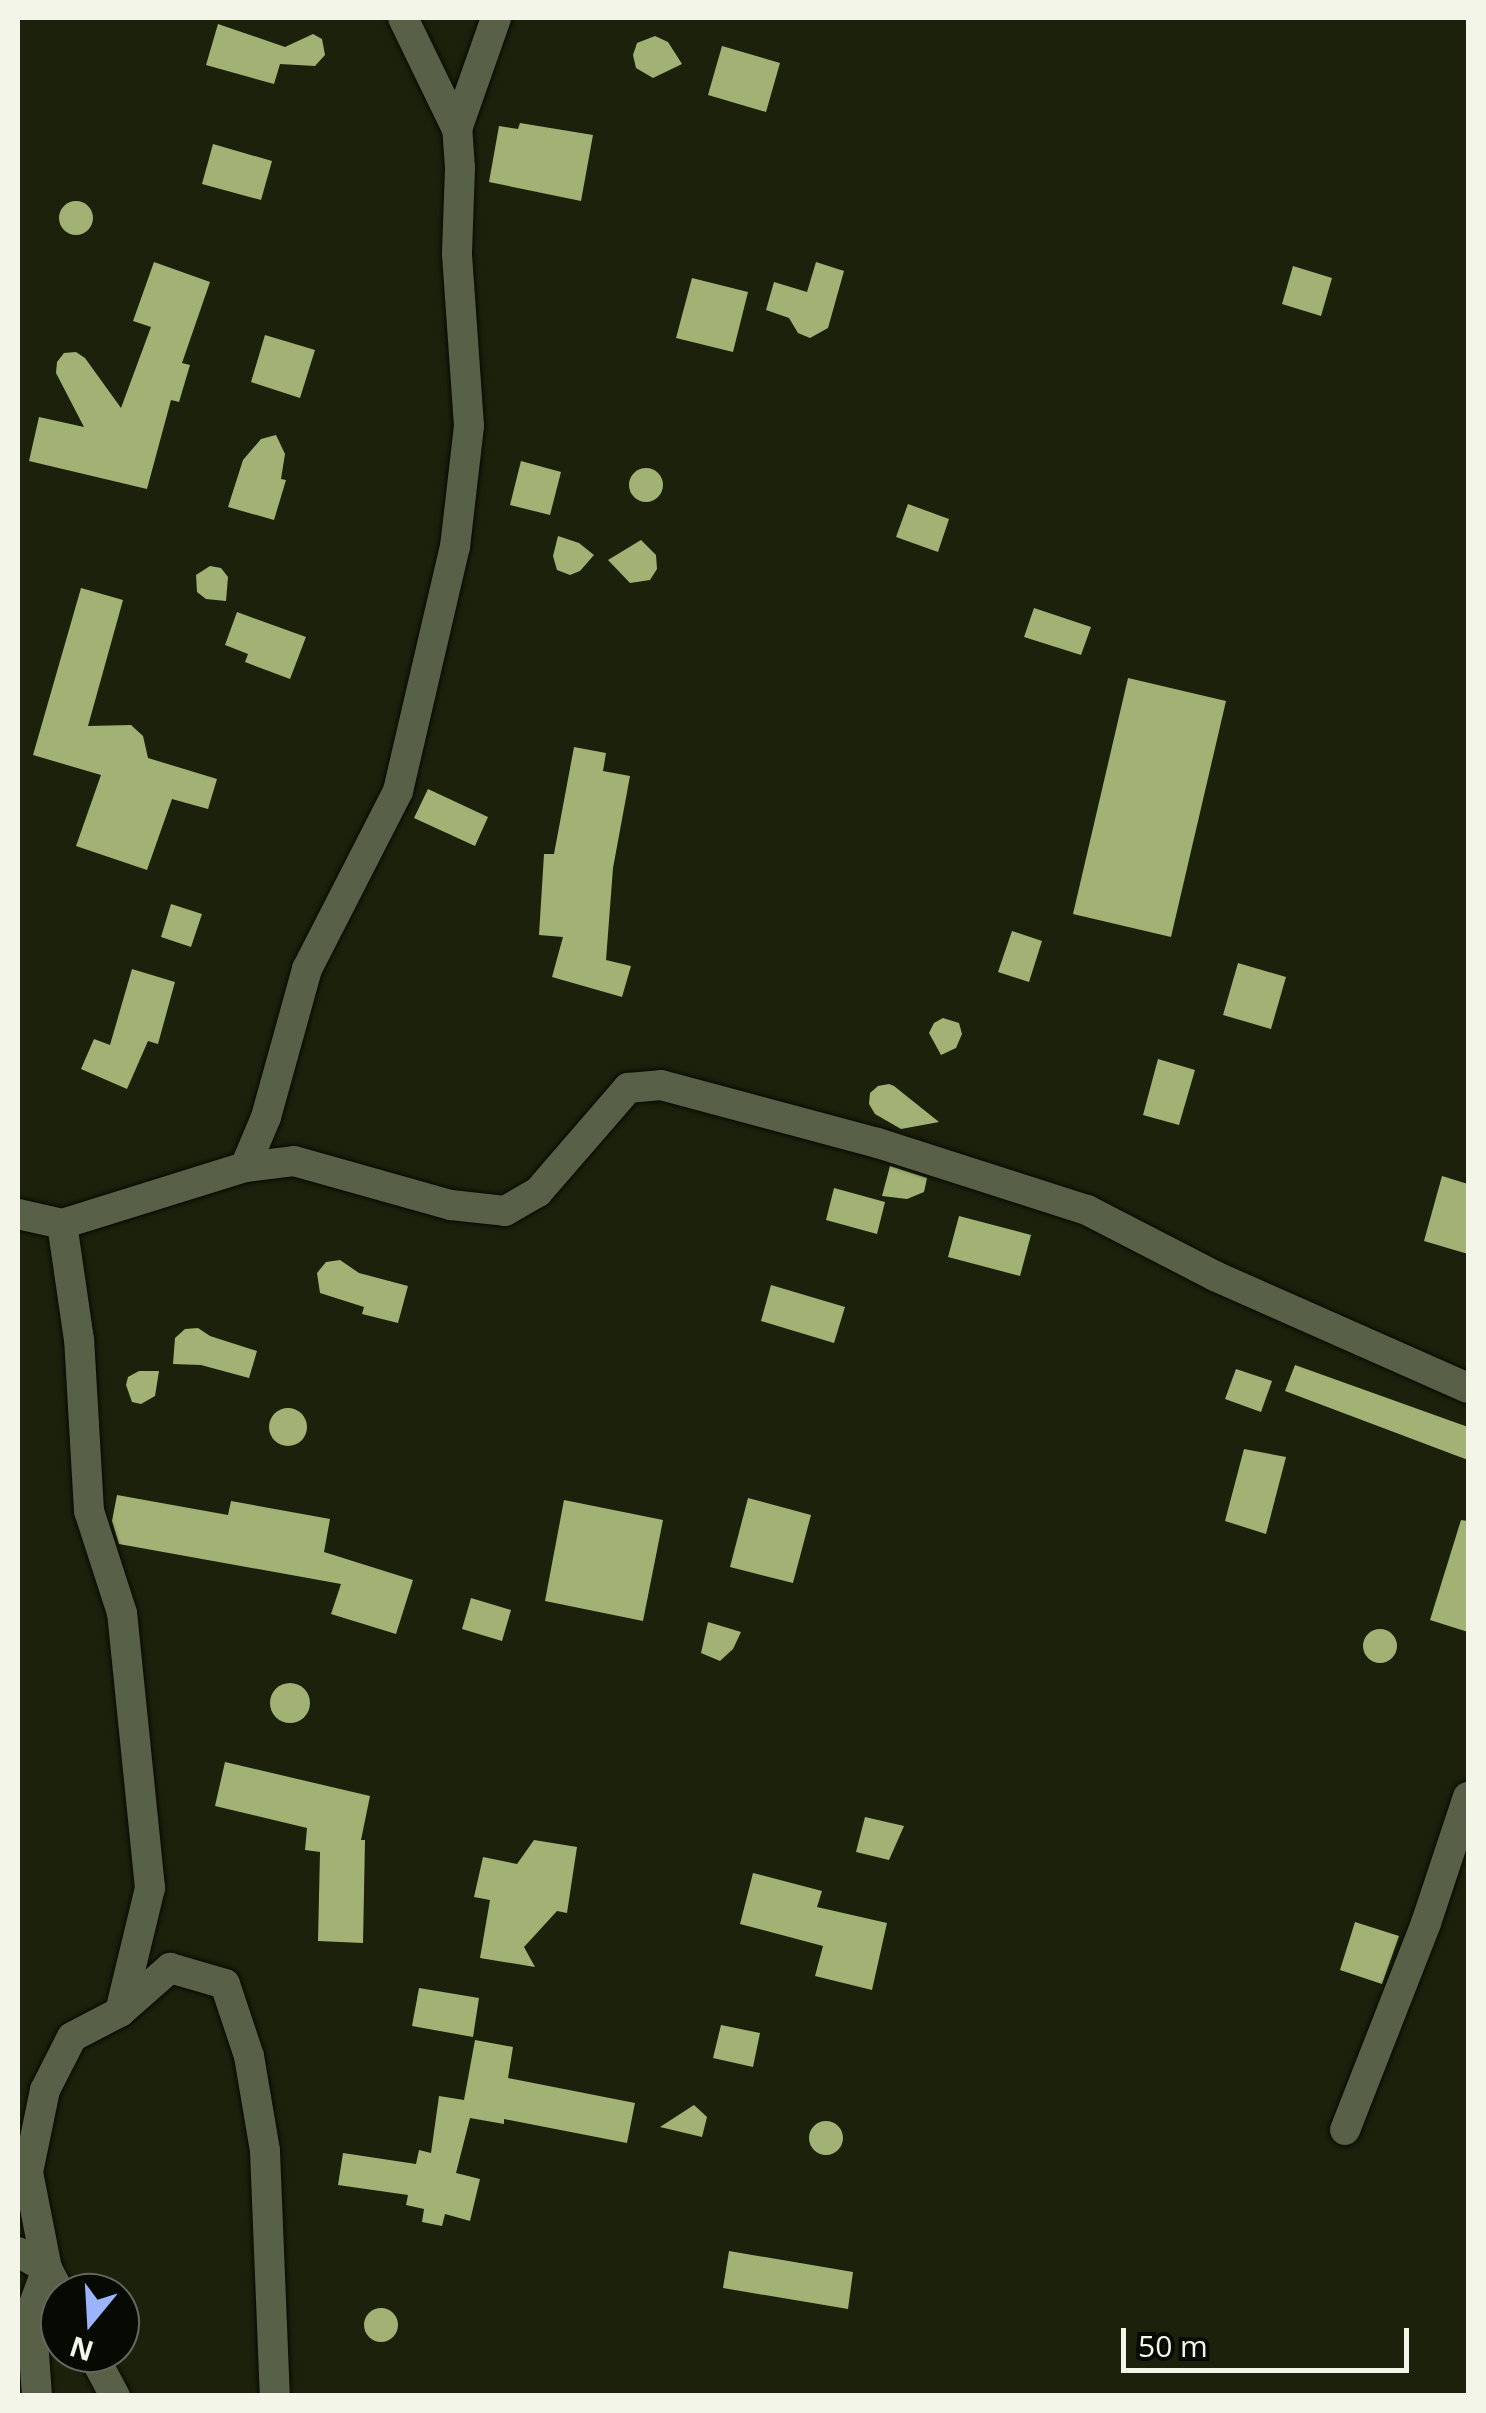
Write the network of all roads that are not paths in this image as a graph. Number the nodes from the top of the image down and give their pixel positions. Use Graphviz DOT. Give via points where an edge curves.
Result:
graph roads {
  1 [pos="403,18"];
  2 [pos="496,18"];
  3 [pos="457,129"];
  4 [pos="245,1167"];
  5 [pos="18,1214"];
  6 [pos="62,1224"];
  7 [pos="1468,1388"];
  8 [pos="1468,1797"];
  9 [pos="120,2012"];
  10 [pos="1345,2130"];
  11 [pos="18,2252"];
  12 [pos="44,2273"];
  13 [pos="52,2273"];
  14 [pos="40,2300"];
  15 [pos="103,2373"];
  16 [pos="37,2396"];
  17 [pos="115,2396"];
  18 [pos="274,2396"];
  1 -- 3 [label="street"];
  2 -- 3 [label="street"];
  3 -- 4 [label="street" via="457,253 469,426 455,547 398,790 307,969 266,1117"];
  4 -- 6 [label="street"];
  4 -- 7 [label="street" via="294,1161 450,1205 505,1211 538,1192 628,1088 661,1085 878,1143 1087,1210 1215,1276"];
  5 -- 6 [label="street"];
  6 -- 9 [label="street" via="79,1340 89,1511 122,1612 150,1888"];
  8 -- 10 [label="street"];
  9 -- 13 [label="street" via="72,2037 45,2090 28,2172"];
  9 -- 18 [label="street" via="170,1968 226,1984 249,2056 266,2151"];
  11 -- 12 [label="street"];
  14 -- 16 [label="street" via="31,2312"];
  15 -- 17 [label="street"];
}
